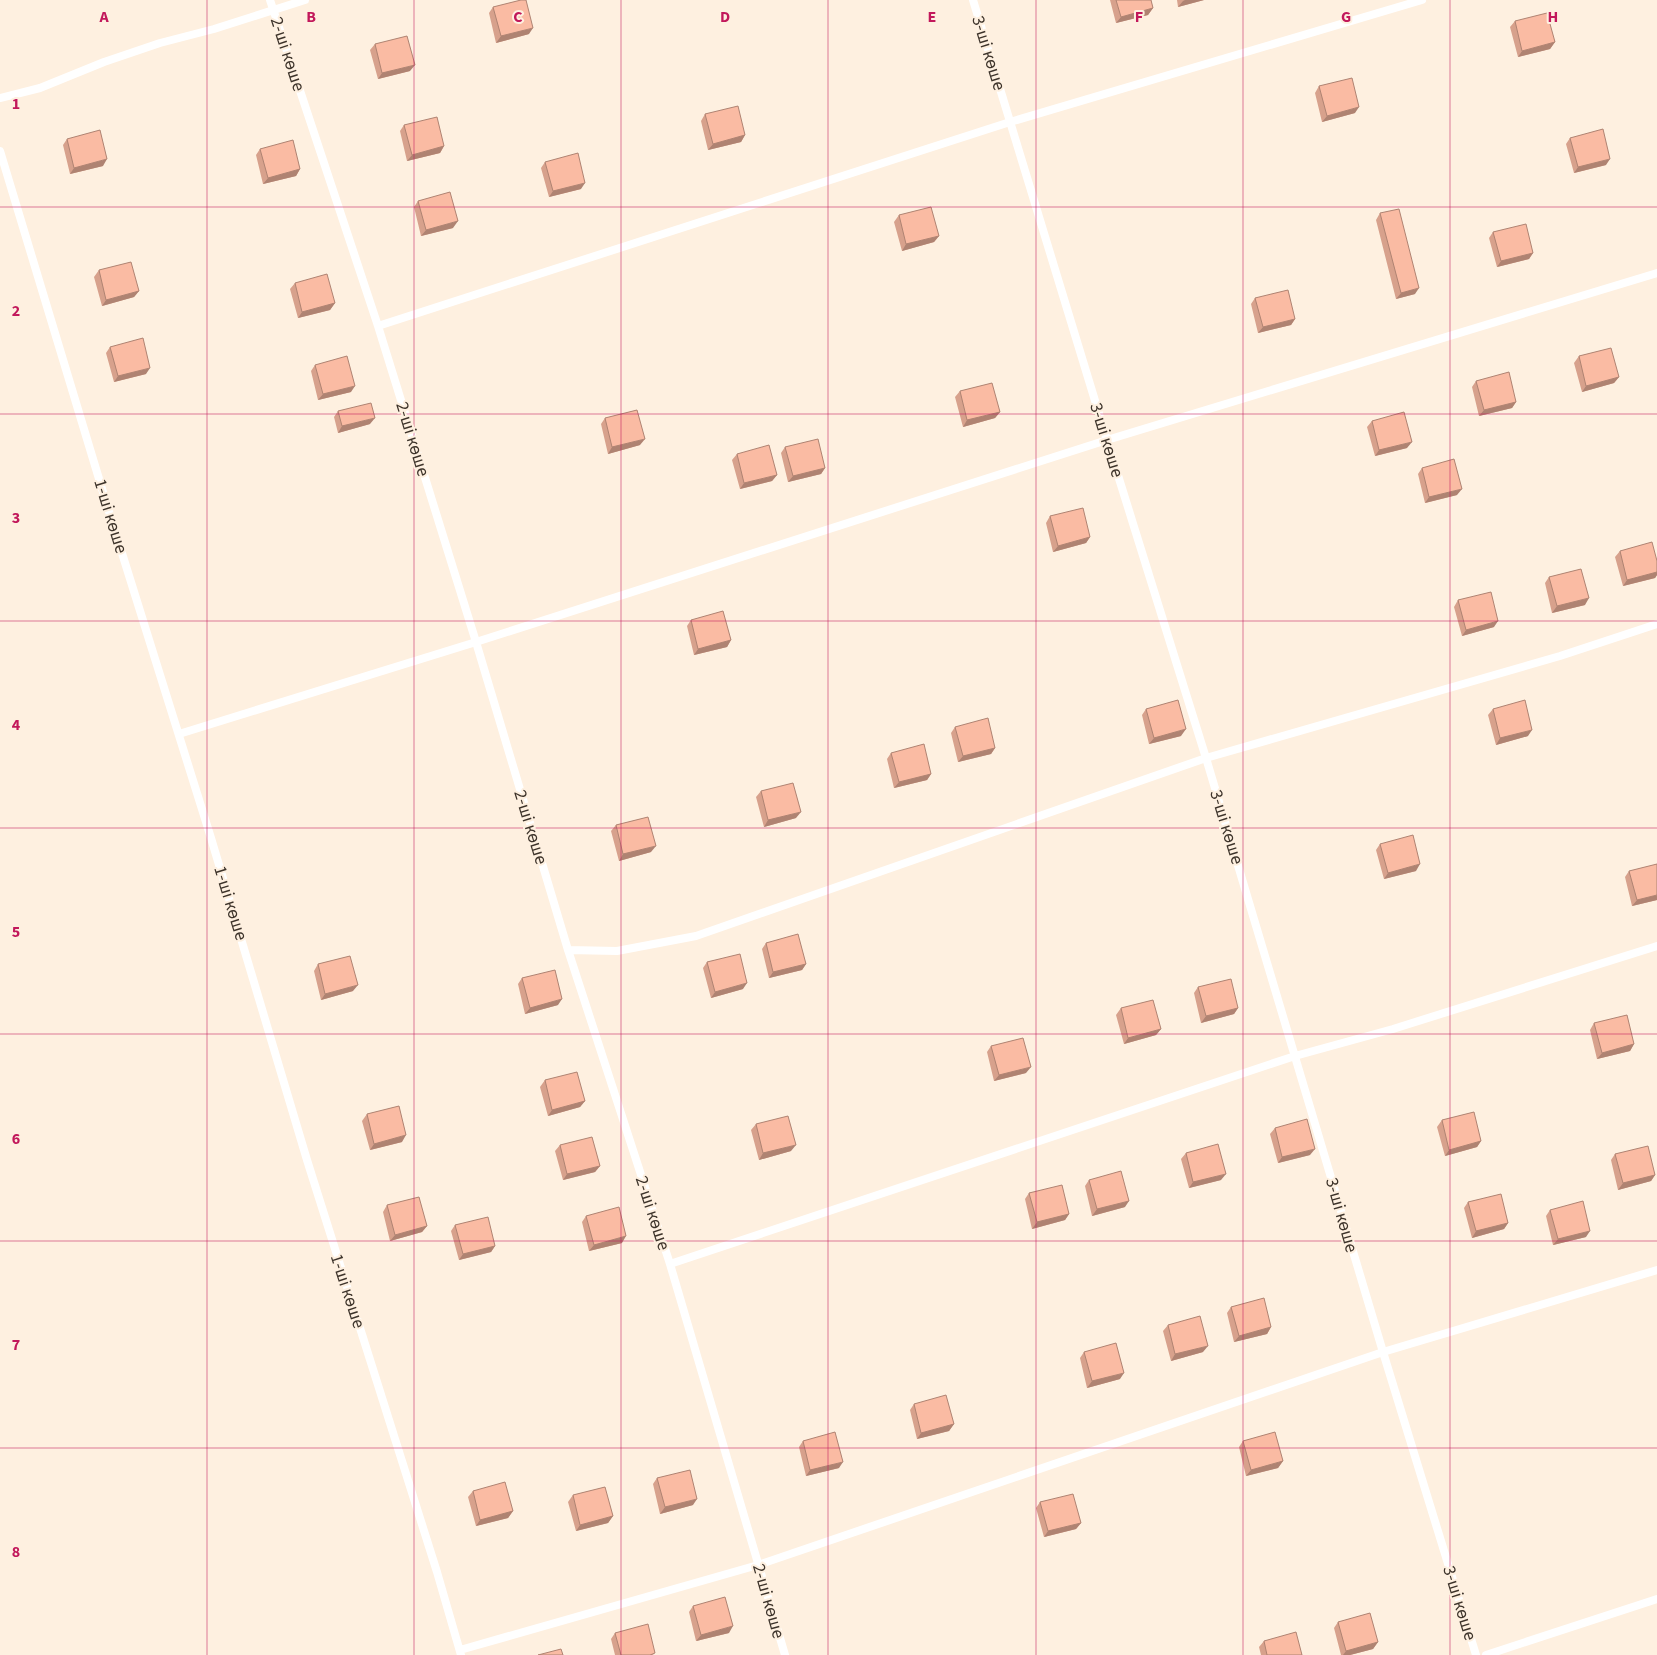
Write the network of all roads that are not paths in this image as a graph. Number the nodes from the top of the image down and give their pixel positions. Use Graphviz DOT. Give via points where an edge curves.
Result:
graph roads {
  1 [pos="270,0"];
  2 [pos="305,0"];
  3 [pos="974,0"];
  4 [pos="1422,0"];
  5 [pos="273,9"];
  6 [pos="0,98"];
  7 [pos="1010,122"];
  8 [pos="0,151"];
  9 [pos="1657,273"];
  10 [pos="378,326"];
  11 [pos="1107,440"];
  12 [pos="1657,624"];
  13 [pos="476,642"];
  14 [pos="179,734"];
  15 [pos="1206,758"];
  16 [pos="1657,946"];
  17 [pos="568,950"];
  18 [pos="1295,1056"];
  19 [pos="670,1264"];
  20 [pos="1657,1270"];
  21 [pos="1383,1352"];
  22 [pos="758,1565"];
  23 [pos="1657,1599"];
  24 [pos="460,1652"];
  25 [pos="785,1655"];
  26 [pos="1476,1655"];
  27 [pos="1486,1655"];
  1 -- 5 [label="lane, 2-ші көше"];
  2 -- 5 [label="lane"];
  3 -- 7 [label="lane, 3-ші көше"];
  4 -- 7 [label="lane"];
  5 -- 6 [label="lane" via="160,43 40,88"];
  5 -- 10 [label="lane, 2-ші көше"];
  7 -- 10 [label="lane"];
  7 -- 11 [label="lane, 3-ші көше"];
  8 -- 14 [label="lane, 1-ші көше"];
  9 -- 11 [label="lane"];
  10 -- 13 [label="lane, 2-ші көше"];
  11 -- 13 [label="lane"];
  11 -- 15 [label="lane, 3-ші көше"];
  12 -- 15 [label="lane" via="1560,656"];
  13 -- 14 [label="lane"];
  13 -- 17 [label="lane, 2-ші көше"];
  14 -- 24 [label="lane, 1-ші көше"];
  15 -- 17 [label="lane" via="696,936 617,951"];
  15 -- 18 [label="lane, 3-ші көше"];
  16 -- 18 [label="lane" via="1393,1029"];
  17 -- 19 [label="lane, 2-ші көше"];
  18 -- 19 [label="lane"];
  18 -- 21 [label="lane, 3-ші көше"];
  19 -- 22 [label="lane, 2-ші көше"];
  20 -- 21 [label="lane"];
  21 -- 22 [label="lane"];
  21 -- 26 [label="lane, 3-ші көше"];
  22 -- 24 [label="lane"];
  22 -- 25 [label="lane, 2-ші көше"];
  23 -- 27 [label="lane"];
}
